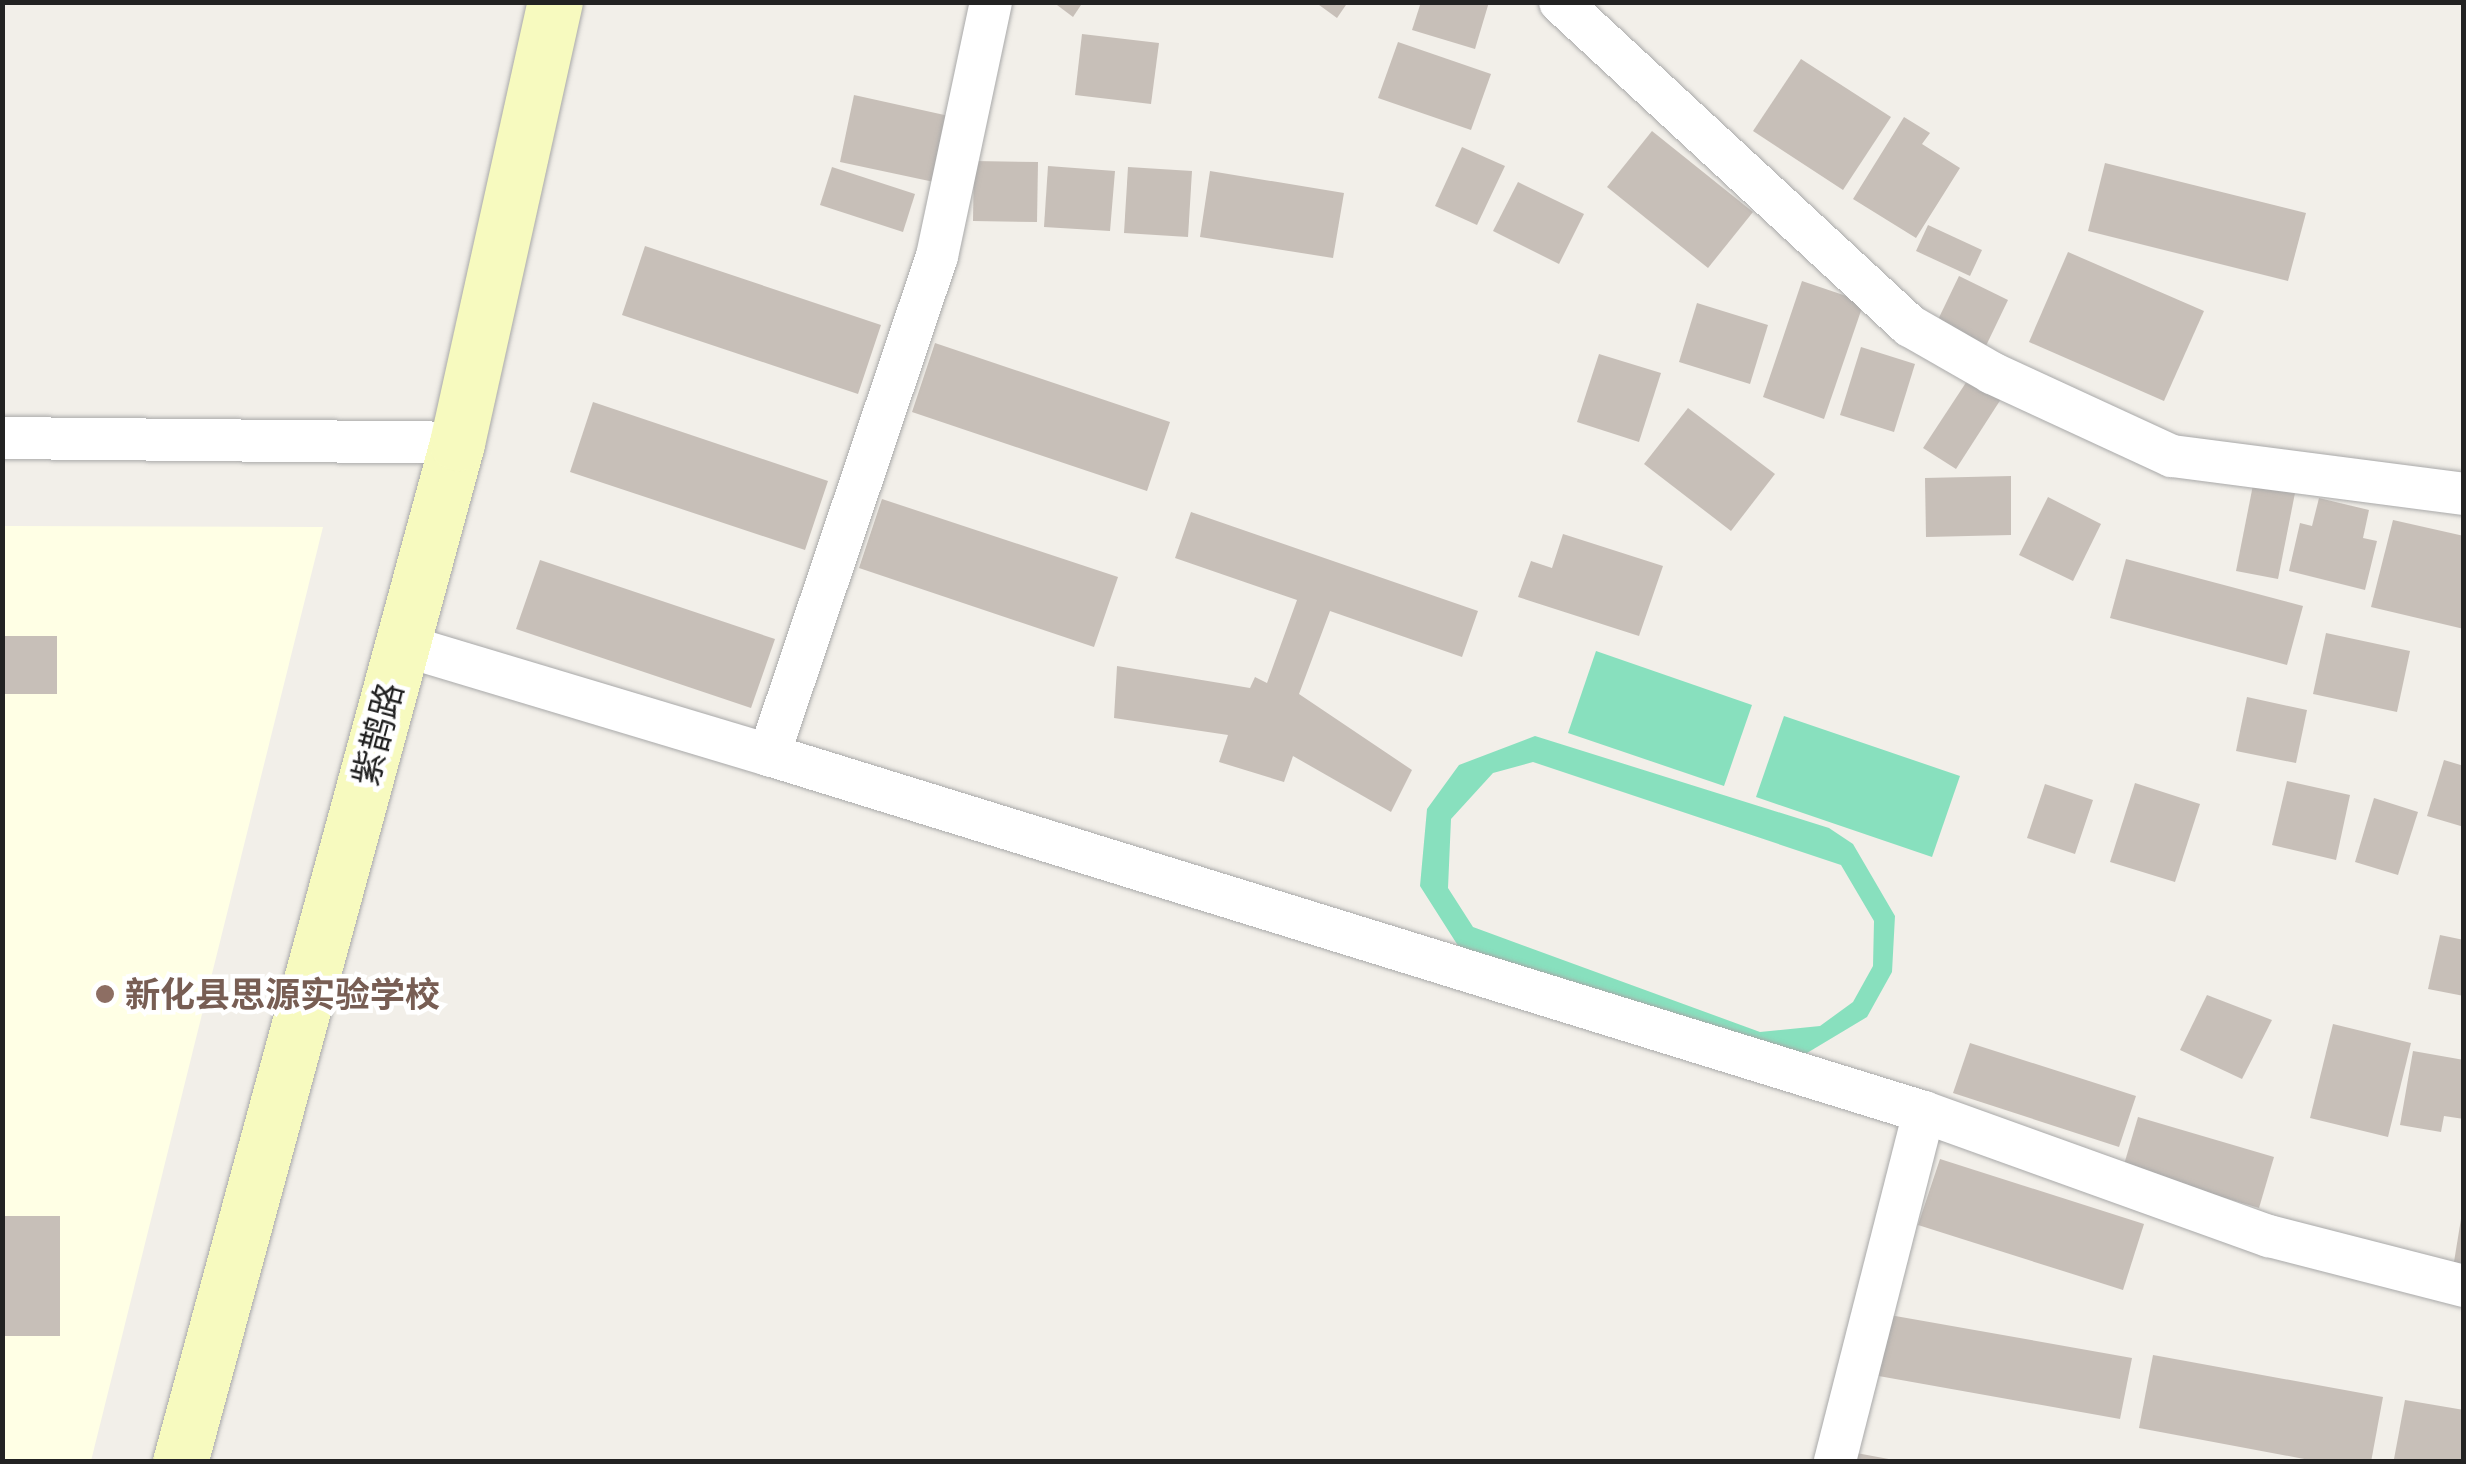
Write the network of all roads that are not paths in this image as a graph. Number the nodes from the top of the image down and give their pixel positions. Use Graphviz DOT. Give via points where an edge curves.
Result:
graph roads {
  1 [pos="554,2"];
  2 [pos="990,2"];
  3 [pos="1560,2"];
  4 [pos="2,438"];
  5 [pos="456,443"];
  6 [pos="2464,494"];
  7 [pos="402,645"];
  8 [pos="769,754"];
  9 [pos="1924,1112"];
  10 [pos="2464,1286"];
  11 [pos="180,1462"];
  12 [pos="1835,1462"];
  1 -- 5 [label="street, 紫鹊路"];
  2 -- 8 [label="street" via="937,256"];
  3 -- 6 [label="street" via="1910,326 1992,372 2172,456"];
  4 -- 5 [label="street"];
  5 -- 7 [label="street, 紫鹊路"];
  7 -- 8 [label="street"];
  7 -- 11 [label="street, 紫鹊路"];
  8 -- 9 [label="street"];
  9 -- 10 [label="street" via="2269,1236"];
  9 -- 12 [label="street"];
}
